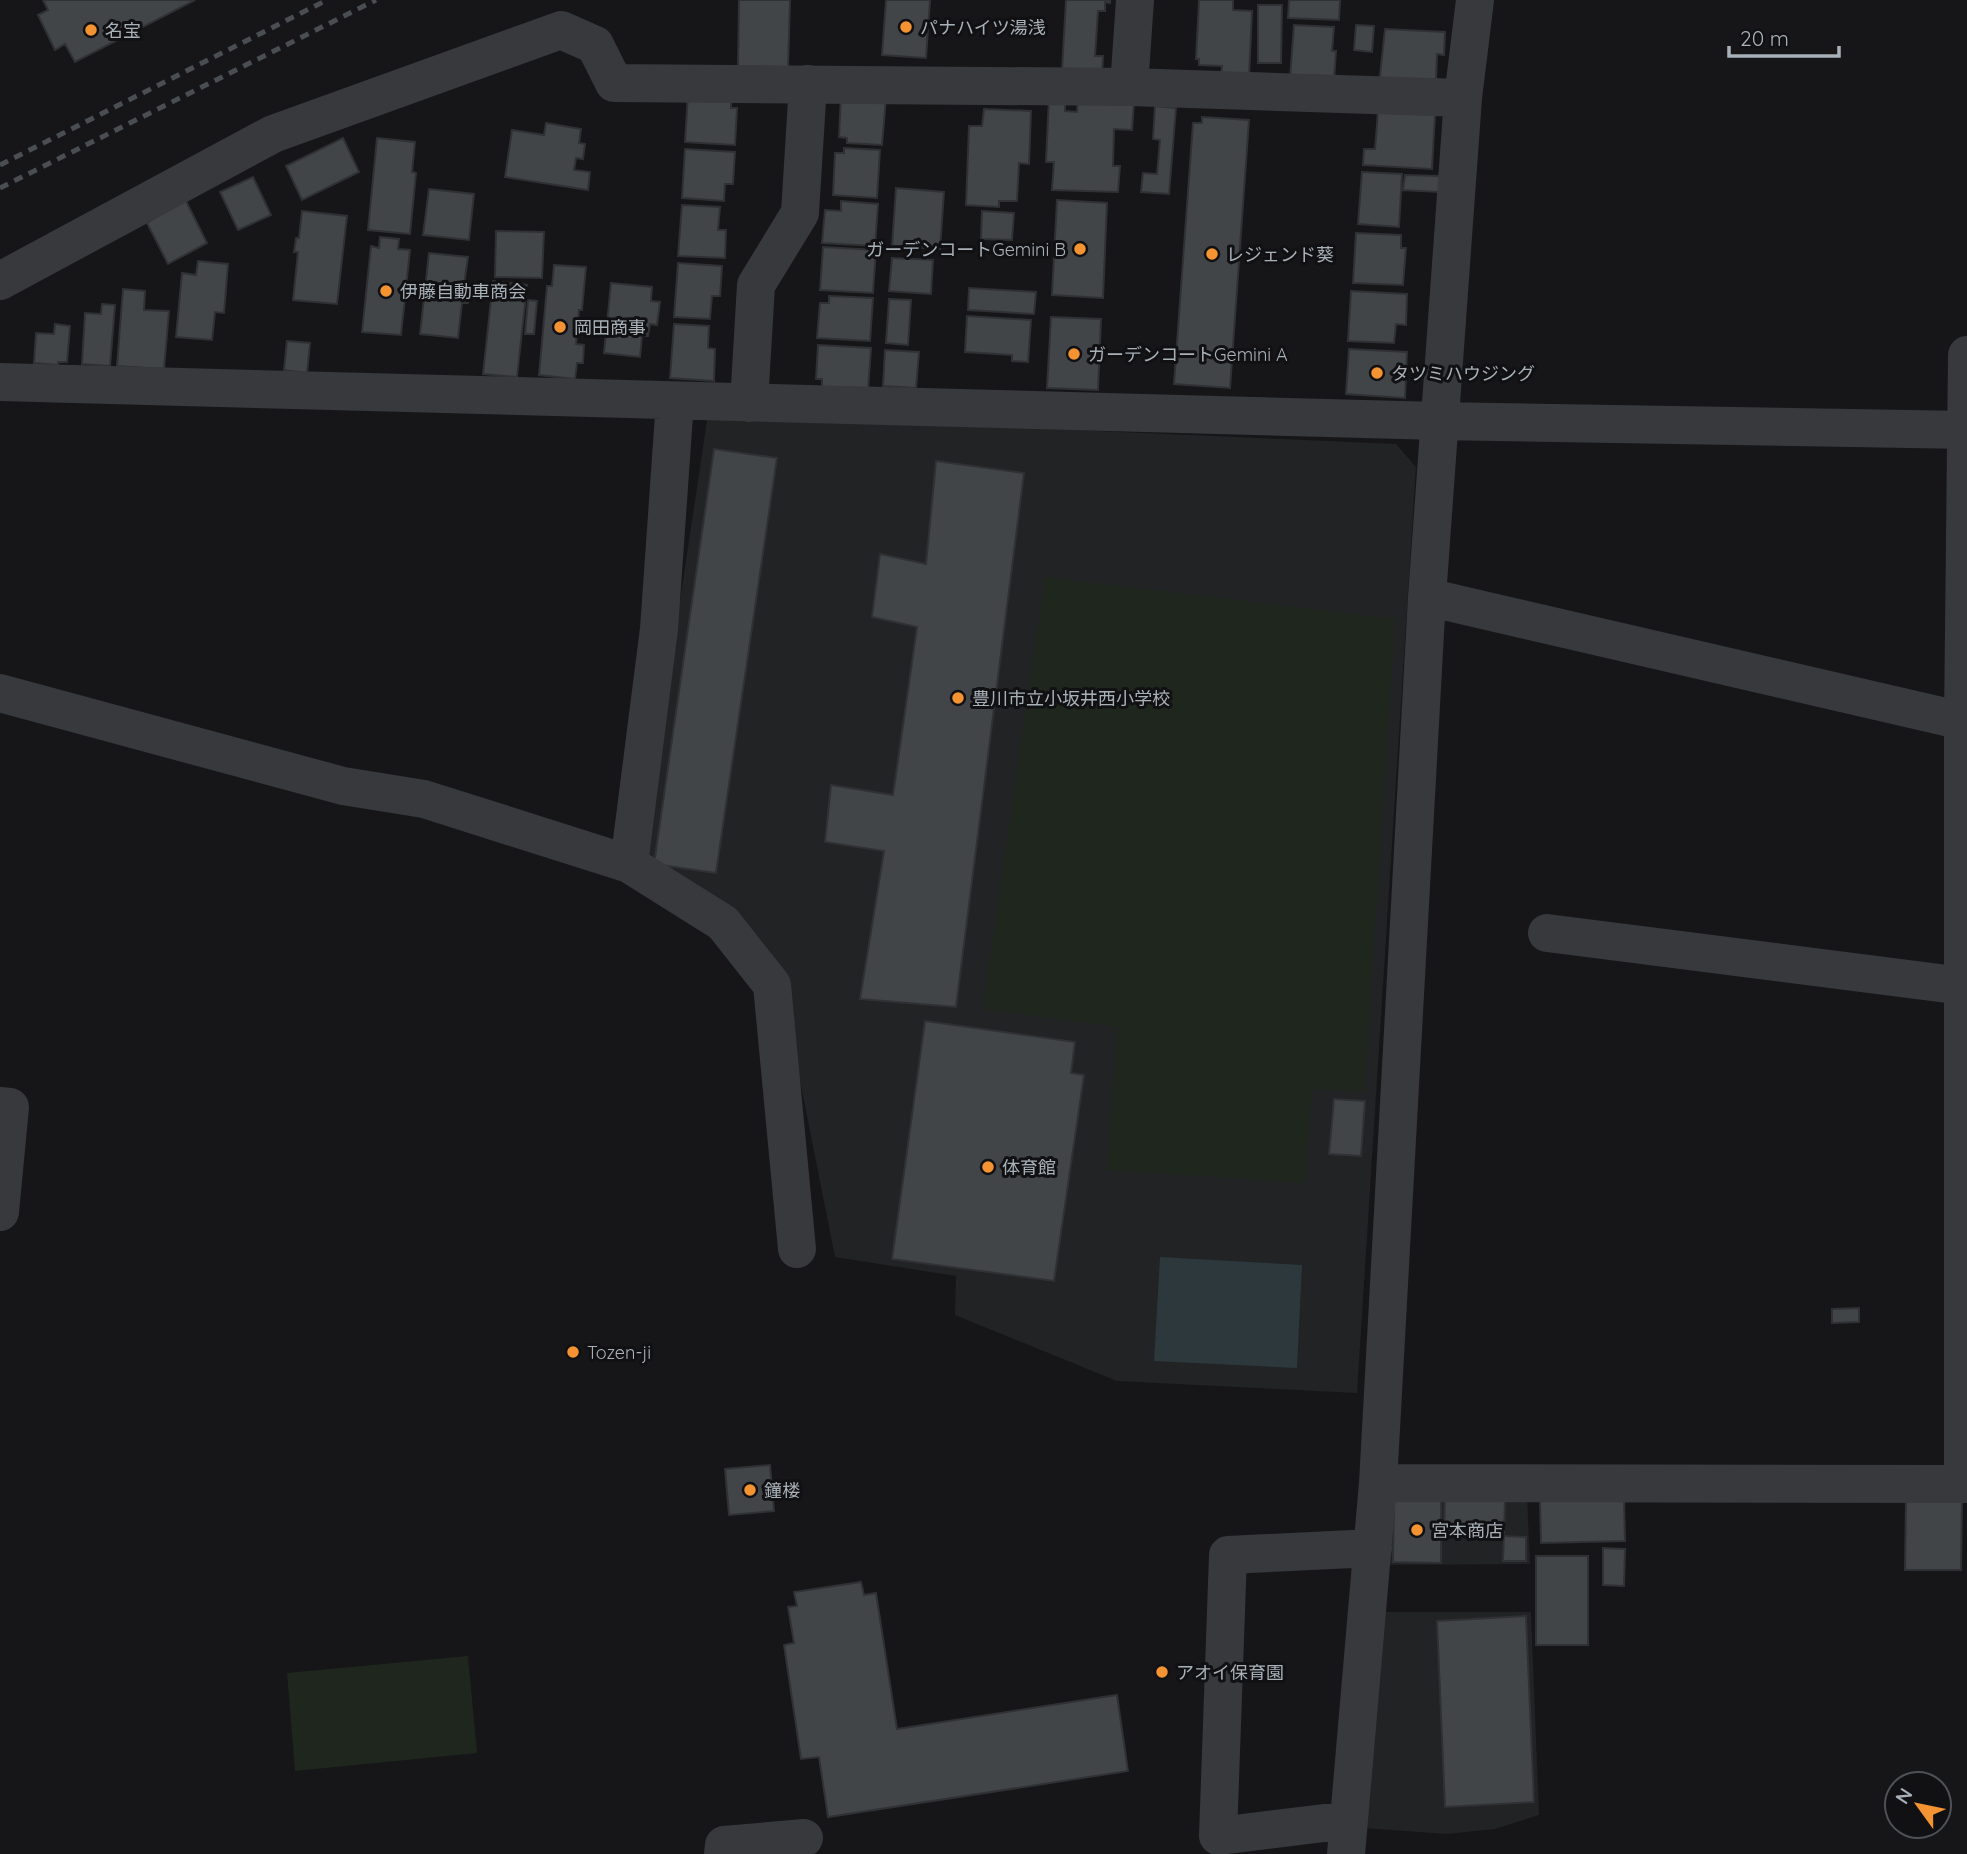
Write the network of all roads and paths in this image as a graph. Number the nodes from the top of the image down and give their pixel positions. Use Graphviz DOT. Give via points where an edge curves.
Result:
graph roads {
  1 [pos="1135,0"];
  2 [pos="1475,0"];
  3 [pos="808,84"];
  4 [pos="1129,87"];
  5 [pos="1463,98"];
  6 [pos="0,281"];
  7 [pos="1967,355"];
  8 [pos="0,382"];
  9 [pos="675,401"];
  10 [pos="749,403"];
  11 [pos="1439,421"];
  12 [pos="1966,430"];
  13 [pos="1427,597"];
  14 [pos="0,693"];
  15 [pos="1963,721"];
  16 [pos="629,864"];
  17 [pos="1547,933"];
  18 [pos="1964,972"];
  19 [pos="0,1106"];
  20 [pos="0,1212"];
  21 [pos="797,1249"];
  22 [pos="1378,1483"];
  23 [pos="1965,1484"];
  24 [pos="1373,1548"];
  25 [pos="1347,1837"];
  26 [pos="804,1838"];
  27 [pos="723,1854"];
  1 -- 4 [label="street"];
  2 -- 5 [label="street"];
  3 -- 4 [label="street"];
  3 -- 6 [label="street" via="614,83 595,45 561,30 274,134"];
  3 -- 10 [label="street" via="800,213 756,285"];
  4 -- 5 [label="street"];
  5 -- 11 [label="street"];
  7 -- 12 [label="street"];
  8 -- 9 [label="street"];
  9 -- 10 [label="street"];
  9 -- 16 [label="street" via="659,629"];
  10 -- 11 [label="street"];
  11 -- 12 [label="street"];
  11 -- 13 [label="street"];
  12 -- 15 [label="street"];
  13 -- 15 [label="street"];
  13 -- 22 [label="street"];
  14 -- 16 [label="street" via="343,786 424,799"];
  15 -- 18 [label="street"];
  16 -- 21 [label="street" via="723,923 772,985"];
  17 -- 18 [label="street"];
  18 -- 23 [label="street"];
  19 -- 20 [label="street" via="10,1107"];
  22 -- 23 [label="street"];
  22 -- 24 [label="street"];
  24 -- 25 [label="street"];
  24 -- 25 [label="street" via="1228,1555 1218,1836"];
  26 -- 27 [label="street" via="724,1845"];
}
